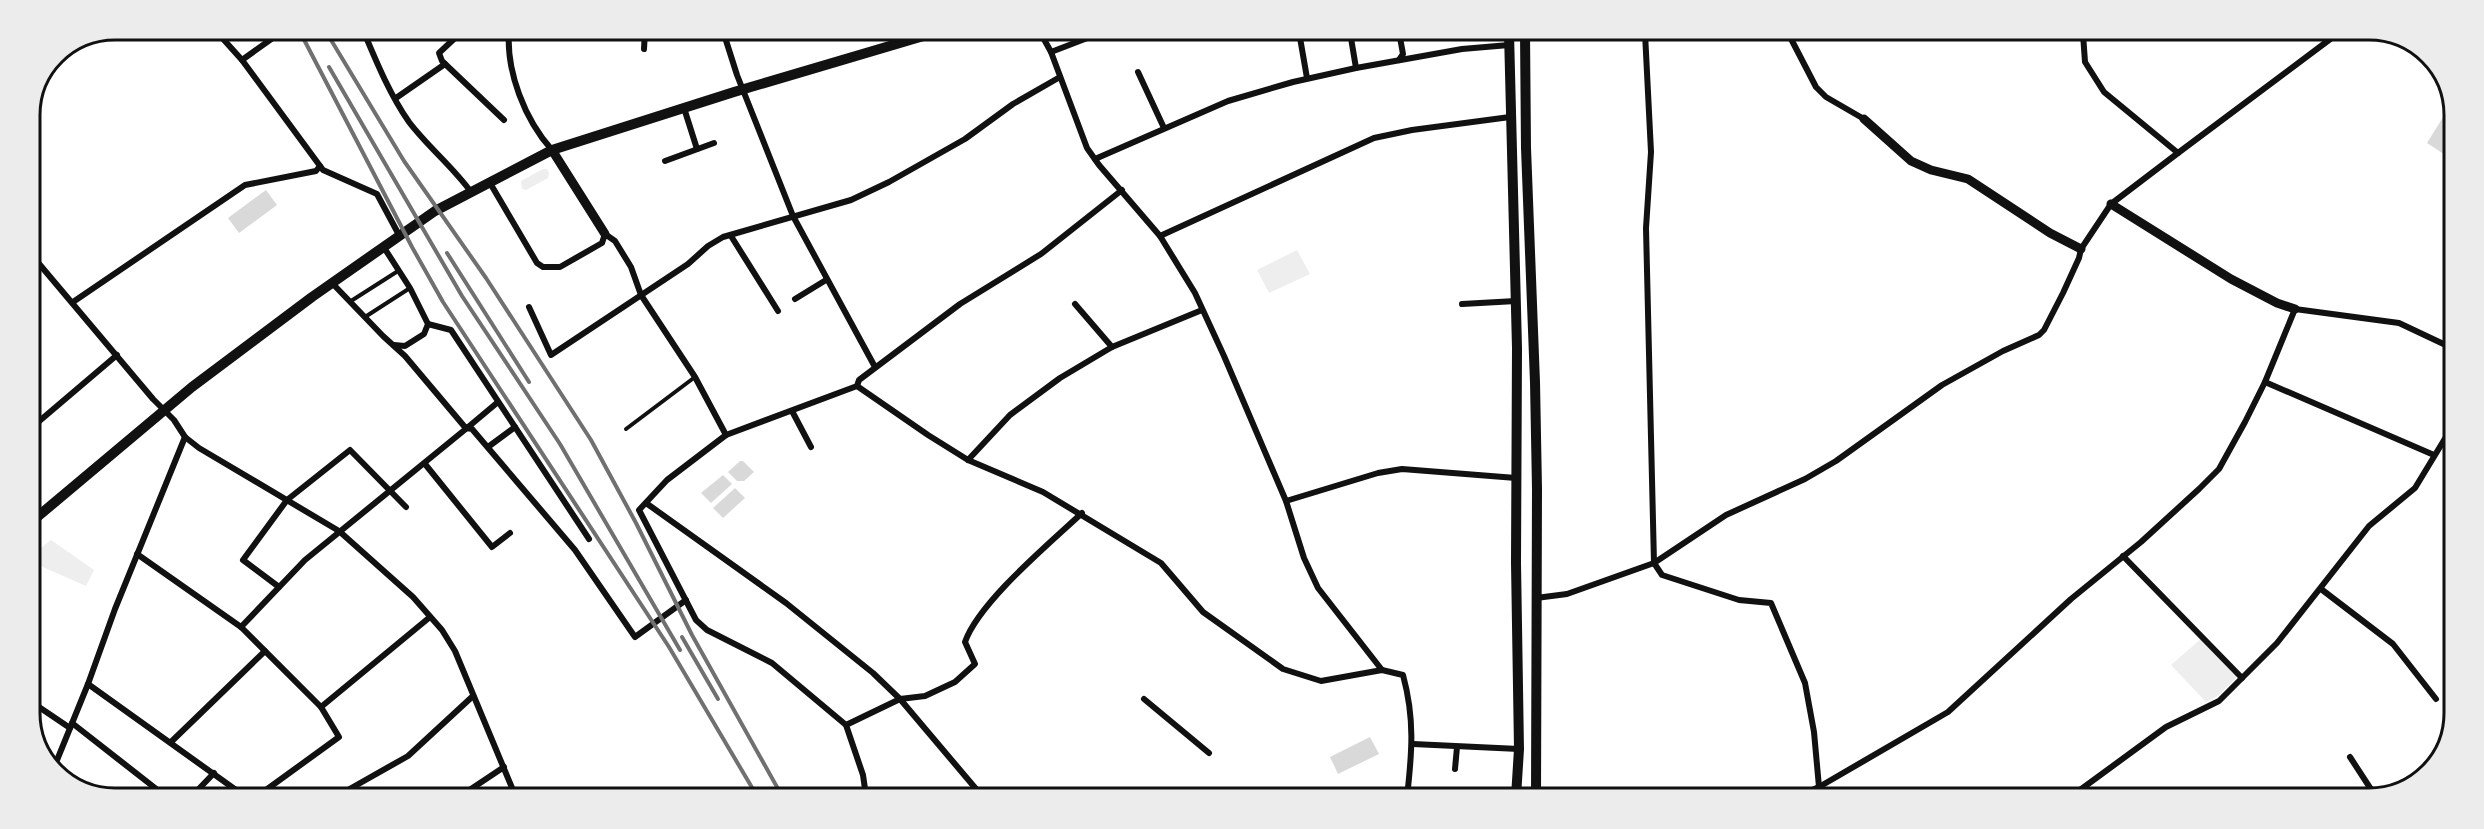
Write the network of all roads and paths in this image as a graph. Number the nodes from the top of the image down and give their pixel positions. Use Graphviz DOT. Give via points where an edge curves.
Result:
graph roads {
  1 [pos="225,41"];
  2 [pos="269,41"];
  3 [pos="368,41"];
  4 [pos="451,41"];
  5 [pos="510,41"];
  6 [pos="644,41"];
  7 [pos="727,41"];
  8 [pos="907,41"];
  9 [pos="1044,41"];
  10 [pos="1079,41"];
  11 [pos="1301,41"];
  12 [pos="1352,41"];
  13 [pos="1401,41"];
  14 [pos="1509,41"];
  15 [pos="1525,41"];
  16 [pos="1645,41"];
  17 [pos="1792,41"];
  18 [pos="2084,41"];
  19 [pos="2328,41"];
  20 [pos="1509,45"];
  21 [pos="644,49"];
  22 [pos="1050,52"];
  23 [pos="242,60"];
  24 [pos="1399,60"];
  25 [pos="445,64"];
  26 [pos="1356,68"];
  27 [pos="1138,72"];
  28 [pos="1060,76"];
  29 [pos="1307,78"];
  30 [pos="744,90"];
  31 [pos="396,98"];
  32 [pos="684,108"];
  33 [pos="1510,117"];
  34 [pos="1864,119"];
  35 [pos="504,120"];
  36 [pos="1164,128"];
  37 [pos="714,143"];
  38 [pos="697,149"];
  39 [pos="552,150"];
  40 [pos="2178,153"];
  41 [pos="1095,159"];
  42 [pos="665,161"];
  43 [pos="322,169"];
  44 [pos="490,183"];
  45 [pos="1122,190"];
  46 [pos="471,192"];
  47 [pos="2110,204"];
  48 [pos="793,216"];
  49 [pos="605,234"];
  50 [pos="399,235"];
  51 [pos="731,236"];
  52 [pos="1160,236"];
  53 [pos="383,246"];
  54 [pos="2081,249"];
  55 [pos="41,266"];
  56 [pos="398,270"];
  57 [pos="826,280"];
  58 [pos="332,283"];
  59 [pos="410,288"];
  60 [pos="640,295"];
  61 [pos="795,299"];
  62 [pos="351,301"];
  63 [pos="73,302"];
  64 [pos="1515,302"];
  65 [pos="1075,304"];
  66 [pos="1462,304"];
  67 [pos="529,308"];
  68 [pos="2295,309"];
  69 [pos="1202,310"];
  70 [pos="778,311"];
  71 [pos="365,317"];
  72 [pos="428,324"];
  73 [pos="2443,344"];
  74 [pos="393,345"];
  75 [pos="1112,347"];
  76 [pos="117,355"];
  77 [pos="875,367"];
  78 [pos="695,377"];
  79 [pos="2265,382"];
  80 [pos="858,386"];
  81 [pos="498,402"];
  82 [pos="165,410"];
  83 [pos="792,411"];
  84 [pos="41,420"];
  85 [pos="515,427"];
  86 [pos="467,428"];
  87 [pos="626,429"];
  88 [pos="726,435"];
  89 [pos="186,437"];
  90 [pos="2444,440"];
  91 [pos="488,447"];
  92 [pos="811,447"];
  93 [pos="2434,454"];
  94 [pos="968,460"];
  95 [pos="425,464"];
  96 [pos="1516,478"];
  97 [pos="392,491"];
  98 [pos="287,500"];
  99 [pos="1286,501"];
  100 [pos="646,503"];
  101 [pos="406,507"];
  102 [pos="1082,513"];
  103 [pos="41,514"];
  104 [pos="339,531"];
  105 [pos="510,533"];
  106 [pos="589,539"];
  107 [pos="137,554"];
  108 [pos="2123,556"];
  109 [pos="1654,563"];
  110 [pos="279,587"];
  111 [pos="2321,589"];
  112 [pos="1536,598"];
  113 [pos="686,600"];
  114 [pos="430,617"];
  115 [pos="241,627"];
  116 [pos="265,651"];
  117 [pos="1382,670"];
  118 [pos="2242,678"];
  119 [pos="88,684"];
  120 [pos="473,696"];
  121 [pos="900,699"];
  122 [pos="1144,699"];
  123 [pos="2436,699"];
  124 [pos="41,707"];
  125 [pos="321,707"];
  126 [pos="846,724"];
  127 [pos="71,725"];
  128 [pos="171,742"];
  129 [pos="1413,744"];
  130 [pos="1457,747"];
  131 [pos="1519,749"];
  132 [pos="1209,753"];
  133 [pos="2350,757"];
  134 [pos="57,760"];
  135 [pos="504,767"];
  136 [pos="1455,769"];
  137 [pos="214,773"];
  138 [pos="1819,787"];
  139 [pos="155,788"];
  140 [pos="200,788"];
  141 [pos="234,788"];
  142 [pos="269,788"];
  143 [pos="351,788"];
  144 [pos="472,788"];
  145 [pos="513,788"];
  146 [pos="865,788"];
  147 [pos="975,788"];
  148 [pos="1408,788"];
  149 [pos="1517,788"];
  150 [pos="1536,788"];
  151 [pos="2083,788"];
  152 [pos="2370,788"];
  1 -- 23 [label="street"];
  2 -- 23 [label="street"];
  3 -- 31 [label="street"];
  4 -- 25 [label="street" via="439,53"];
  5 -- 39 [label="street" via="522,102"];
  6 -- 21 [label="street"];
  7 -- 30 [label="street"];
  8 -- 30 [label="main road"];
  9 -- 22 [label="street"];
  10 -- 22 [label="street"];
  11 -- 29 [label="street"];
  12 -- 26 [label="street"];
  13 -- 24 [label="street" via="1403,54"];
  14 -- 20 [label="main road"];
  15 -- 112 [label="main road" via="1535,394"];
  16 -- 109 [label="street" via="1651,152 1646,228"];
  17 -- 34 [label="street" via="1816,87"];
  18 -- 40 [label="street" via="2085,62 2104,92"];
  19 -- 40 [label="street"];
  20 -- 24 [label="street"];
  20 -- 33 [label="main road"];
  22 -- 28 [label="street"];
  23 -- 43 [label="street"];
  24 -- 26 [label="street"];
  25 -- 31 [label="street"];
  25 -- 35 [label="street"];
  26 -- 29 [label="street"];
  27 -- 36 [label="street"];
  28 -- 41 [label="street" via="1087,148"];
  28 -- 48 [label="street" via="965,139 889,183 851,200"];
  29 -- 36 [label="street" via="1228,101"];
  30 -- 32 [label="main road"];
  30 -- 48 [label="street"];
  31 -- 46 [label="street" via="410,122"];
  32 -- 38 [label="street"];
  32 -- 39 [label="main road"];
  33 -- 52 [label="street" via="1374,138"];
  33 -- 64 [label="main road"];
  34 -- 54 [label="street" via="1911,161 1968,179 2055,237"];
  36 -- 41 [label="street"];
  37 -- 38 [label="street"];
  38 -- 42 [label="street"];
  39 -- 44 [label="main road"];
  39 -- 49 [label="street"];
  40 -- 47 [label="street"];
  41 -- 45 [label="street"];
  43 -- 50 [label="street" via="377,194"];
  43 -- 63 [label="street" via="245,185"];
  44 -- 46 [label="main road"];
  44 -- 49 [label="street" via="543,267 560,267 602,243"];
  45 -- 52 [label="street"];
  45 -- 77 [label="street" via="1041,254 960,304"];
  46 -- 50 [label="main road"];
  47 -- 54 [label="street"];
  47 -- 68 [label="street" via="2231,279"];
  48 -- 51 [label="street"];
  48 -- 57 [label="street"];
  49 -- 60 [label="street" via="615,241 631,267"];
  50 -- 53 [label="main road"];
  51 -- 60 [label="street" via="708,246"];
  51 -- 70 [label="street"];
  52 -- 69 [label="street"];
  53 -- 56 [label="street"];
  53 -- 58 [label="main road"];
  54 -- 109 [label="street" via="2039,335 1942,385 1826,467 1726,515"];
  55 -- 63 [label="street"];
  56 -- 59 [label="street"];
  56 -- 62 [label="lane"];
  57 -- 61 [label="street"];
  57 -- 77 [label="street"];
  58 -- 62 [label="street"];
  58 -- 82 [label="main road"];
  59 -- 71 [label="lane"];
  59 -- 72 [label="street"];
  60 -- 67 [label="street" via="551,355"];
  60 -- 78 [label="street"];
  62 -- 71 [label="street"];
  63 -- 76 [label="street"];
  64 -- 66 [label="street"];
  64 -- 96 [label="main road"];
  65 -- 75 [label="street"];
  68 -- 73 [label="street" via="2399,323"];
  68 -- 79 [label="street"];
  69 -- 75 [label="street"];
  69 -- 99 [label="street"];
  71 -- 74 [label="street"];
  72 -- 74 [label="street" via="424,334 405,346"];
  72 -- 81 [label="street" via="451,330"];
  74 -- 86 [label="street"];
  75 -- 94 [label="street" via="1028,400"];
  76 -- 82 [label="street"];
  76 -- 84 [label="street"];
  77 -- 80 [label="street" via="859,380"];
  78 -- 87 [label="lane"];
  78 -- 88 [label="street"];
  79 -- 93 [label="street"];
  79 -- 108 [label="street" via="2219,469"];
  80 -- 83 [label="street"];
  80 -- 94 [label="street"];
  81 -- 85 [label="street"];
  81 -- 86 [label="street"];
  82 -- 89 [label="street"];
  82 -- 103 [label="main road"];
  83 -- 88 [label="street"];
  83 -- 92 [label="street"];
  85 -- 91 [label="street"];
  85 -- 106 [label="street"];
  86 -- 91 [label="street"];
  86 -- 95 [label="street"];
  88 -- 100 [label="street" via="667,480"];
  89 -- 98 [label="street"];
  89 -- 107 [label="street"];
  90 -- 93 [label="street"];
  91 -- 113 [label="street" via="575,549 635,637"];
  93 -- 111 [label="street" via="2415,488 2369,526"];
  94 -- 102 [label="street"];
  95 -- 97 [label="street"];
  95 -- 105 [label="street" via="492,547"];
  96 -- 99 [label="street" via="1402,469"];
  96 -- 131 [label="main road"];
  97 -- 98 [label="street" via="350,450"];
  97 -- 101 [label="street"];
  97 -- 104 [label="street"];
  98 -- 104 [label="street"];
  98 -- 110 [label="street" via="243,560"];
  99 -- 117 [label="street" via="1318,588"];
  100 -- 113 [label="street" via="639,510"];
  100 -- 121 [label="street" via="786,603"];
  102 -- 117 [label="street" via="1161,563 1203,612 1283,669 1321,681"];
  102 -- 121 [label="street" via="1010,582 970,627 964,642 975,664 955,682 925,696"];
  104 -- 110 [label="street"];
  104 -- 114 [label="street" via="397,581"];
  107 -- 115 [label="street"];
  107 -- 119 [label="street"];
  108 -- 118 [label="street"];
  108 -- 138 [label="street" via="1948,712"];
  109 -- 112 [label="street" via="1567,594"];
  109 -- 138 [label="street" via="1662,575 1739,600 1771,603 1805,683"];
  110 -- 115 [label="street"];
  111 -- 118 [label="street"];
  111 -- 123 [label="street" via="2393,644"];
  112 -- 150 [label="main road"];
  113 -- 126 [label="street" via="696,621 706,630 772,663"];
  114 -- 120 [label="street" via="455,651"];
  114 -- 125 [label="street"];
  115 -- 116 [label="street"];
  116 -- 125 [label="street"];
  116 -- 128 [label="street"];
  117 -- 129 [label="street" via="1403,675"];
  118 -- 151 [label="street" via="2219,701 2166,727"];
  119 -- 127 [label="street"];
  119 -- 128 [label="street"];
  120 -- 135 [label="street"];
  120 -- 143 [label="street" via="408,756"];
  121 -- 126 [label="street"];
  121 -- 147 [label="street"];
  122 -- 132 [label="street"];
  124 -- 127 [label="street"];
  125 -- 142 [label="street" via="339,737"];
  126 -- 146 [label="street"];
  127 -- 134 [label="street"];
  127 -- 139 [label="street"];
  128 -- 137 [label="street"];
  129 -- 130 [label="street"];
  129 -- 148 [label="street"];
  130 -- 131 [label="street"];
  130 -- 136 [label="street"];
  131 -- 149 [label="main road"];
  133 -- 152 [label="street"];
  135 -- 144 [label="street"];
  135 -- 145 [label="street"];
  137 -- 140 [label="street"];
  137 -- 141 [label="street"];
}
